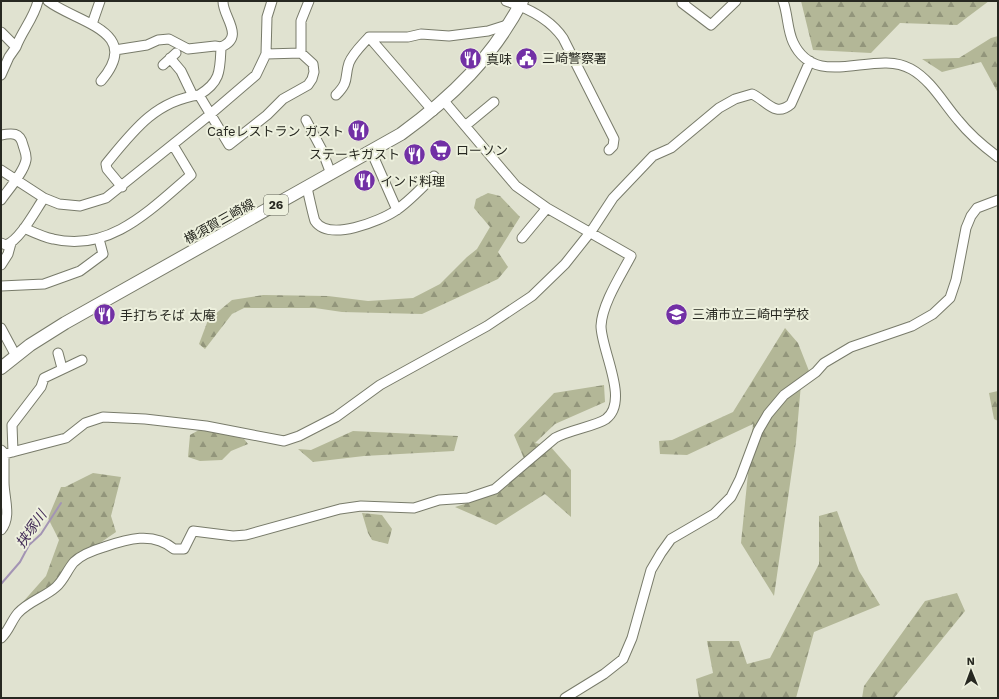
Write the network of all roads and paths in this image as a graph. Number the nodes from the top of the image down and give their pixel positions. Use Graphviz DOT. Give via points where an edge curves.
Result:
graph roads {
  1 [pos="38,1"];
  2 [pos="48,1"];
  3 [pos="100,1"];
  4 [pos="223,1"];
  5 [pos="272,1"];
  6 [pos="309,1"];
  7 [pos="506,1"];
  8 [pos="685,1"];
  9 [pos="736,1"];
  10 [pos="783,1"];
  11 [pos="521,3"];
  12 [pos="92,24"];
  13 [pos="510,24"];
  14 [pos="1,32"];
  15 [pos="369,37"];
  16 [pos="221,47"];
  17 [pos="16,48"];
  18 [pos="115,50"];
  19 [pos="301,53"];
  20 [pos="266,54"];
  21 [pos="170,59"];
  22 [pos="810,61"];
  23 [pos="1,75"];
  24 [pos="101,81"];
  25 [pos="336,95"];
  26 [pos="196,96"];
  27 [pos="444,101"];
  28 [pos="494,102"];
  29 [pos="432,110"];
  30 [pos="211,114"];
  31 [pos="306,120"];
  32 [pos="465,126"];
  33 [pos="1,135"];
  34 [pos="173,145"];
  35 [pos="608,150"];
  36 [pos="371,151"];
  37 [pos="998,158"];
  38 [pos="1,170"];
  39 [pos="330,174"];
  40 [pos="434,176"];
  41 [pos="16,180"];
  42 [pos="122,187"];
  43 [pos="307,187"];
  44 [pos="44,198"];
  45 [pos="1,200"];
  46 [pos="998,200"];
  47 [pos="547,208"];
  48 [pos="397,210"];
  49 [pos="24,228"];
  50 [pos="589,234"];
  51 [pos="522,238"];
  52 [pos="98,240"];
  53 [pos="6,243"];
  54 [pos="1,265"];
  55 [pos="1,286"];
  56 [pos="1,328"];
  57 [pos="58,353"];
  58 [pos="16,356"];
  59 [pos="82,360"];
  60 [pos="2,365"];
  61 [pos="62,368"];
  62 [pos="5,453"];
  63 [pos="1,530"];
  64 [pos="1,638"];
  65 [pos="564,698"];
  1 -- 17 [label="street" via="35,13 24,29"];
  2 -- 12 [label="street"];
  3 -- 12 [label="street"];
  4 -- 16 [label="street" via="232,29 230,40"];
  5 -- 20 [label="street" via="267,22"];
  6 -- 19 [label="street" via="301,21"];
  7 -- 11 [label="street"];
  8 -- 9 [label="street" via="682,3 711,25"];
  10 -- 22 [label="street" via="793,42 800,53"];
  11 -- 13 [label="main road, 横須賀三崎線 / 26"];
  11 -- 35 [label="street" via="552,24 563,38 614,139"];
  12 -- 18 [label="street" via="111,38"];
  13 -- 15 [label="street" via="449,36 421,34 408,38"];
  13 -- 27 [label="main road, 横須賀三崎線 / 26" via="479,64"];
  14 -- 17 [label="street"];
  15 -- 25 [label="street" via="352,57 345,86"];
  15 -- 29 [label="street"];
  16 -- 18 [label="street" via="188,49 169,39"];
  16 -- 26 [label="street" via="218,77 211,87"];
  17 -- 23 [label="street" via="8,57"];
  18 -- 24 [label="street" via="112,67"];
  19 -- 20 [label="street"];
  19 -- 30 [label="street" via="312,64 314,72 308,85 283,99 229,145"];
  20 -- 30 [label="street" via="262,66 252,80"];
  21 -- 26 [label="street" via="181,71"];
  22 -- 37 [label="street" via="833,68 876,62 898,63 912,70 933,89 978,142"];
  22 -- 50 [label="street" via="791,104 782,109 771,109 756,96 746,94 719,108 653,156 636,172 613,198"];
  26 -- 30 [label="street"];
  26 -- 42 [label="street" via="176,100 141,122 106,164 107,169"];
  27 -- 29 [label="main road, 横須賀三崎線 / 26"];
  27 -- 32 [label="street"];
  28 -- 32 [label="street"];
  29 -- 36 [label="main road, 横須賀三崎線 / 26" via="401,134"];
  30 -- 34 [label="street"];
  31 -- 39 [label="street" via="322,150"];
  32 -- 47 [label="street" via="516,186"];
  33 -- 41 [label="street" via="15,134 22,141 26,162"];
  34 -- 42 [label="street"];
  34 -- 52 [label="street" via="191,175 127,227"];
  36 -- 39 [label="main road, 横須賀三崎線 / 26"];
  36 -- 48 [label="street"];
  38 -- 41 [label="street"];
  39 -- 43 [label="main road, 横須賀三崎線 / 26"];
  40 -- 48 [label="street"];
  41 -- 44 [label="street"];
  41 -- 45 [label="street"];
  42 -- 44 [label="street" via="106,198 86,205 64,205"];
  43 -- 48 [label="street" via="315,220 326,229 341,230 378,221"];
  43 -- 58 [label="main road, 横須賀三崎線 / 26" via="65,323"];
  44 -- 49 [label="street"];
  46 -- 65 [label="street" via="977,208 971,216 961,246 960,263 950,298 933,314 912,326 851,347 784,395 768,414 758,432 731,497 714,514 671,539 661,552 651,570 632,638 623,659 604,674"];
  47 -- 50 [label="street"];
  47 -- 51 [label="street"];
  49 -- 52 [label="street" via="58,240"];
  49 -- 53 [label="street"];
  50 -- 62 [label="street" via="566,264 532,296 486,326 380,385 336,417 299,436 284,441 206,426 144,419 103,418 85,423 66,438"];
  50 -- 64 [label="street" via="631,256 610,295 601,326 616,399 613,411 606,419 555,438 495,489 468,498 439,500 414,508 361,506 340,509 246,535 193,531 184,549 174,549 167,543 147,538 128,539 91,551 74,562 62,582 55,588 17,614"];
  52 -- 55 [label="street" via="103,254 80,271 44,284"];
  53 -- 54 [label="street" via="8,254"];
  56 -- 58 [label="street"];
  57 -- 61 [label="street"];
  58 -- 60 [label="main road, 横須賀三崎線 / 26"];
  59 -- 61 [label="street"];
  61 -- 62 [label="street" via="44,378 41,387 12,425"];
  62 -- 63 [label="street" via="4,483 7,510"];
}
